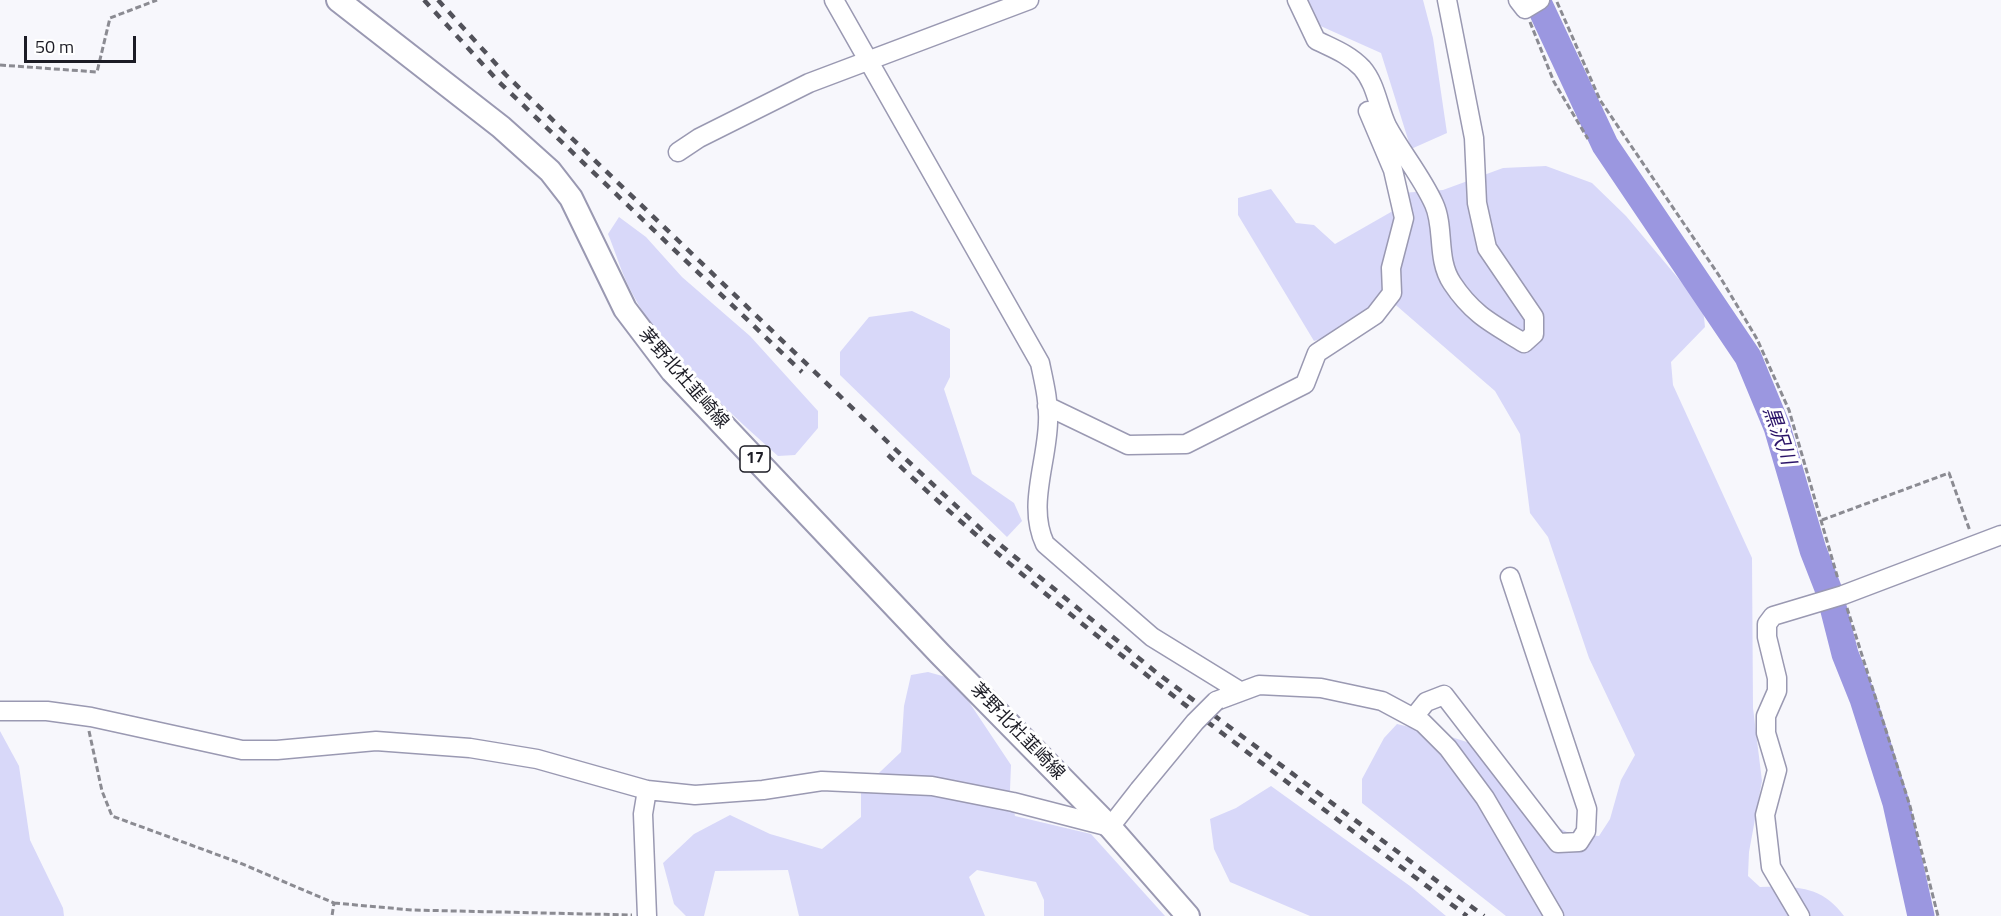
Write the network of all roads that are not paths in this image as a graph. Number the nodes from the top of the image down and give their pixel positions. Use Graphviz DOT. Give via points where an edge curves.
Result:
graph roads {
  1 [pos="338,0"];
  2 [pos="834,0"];
  3 [pos="1029,0"];
  4 [pos="1297,0"];
  5 [pos="1447,0"];
  6 [pos="870,60"];
  7 [pos="1375,96"];
  8 [pos="678,152"];
  9 [pos="1047,406"];
  10 [pos="2001,535"];
  11 [pos="1510,577"];
  12 [pos="1238,690"];
  13 [pos="0,711"];
  14 [pos="1414,717"];
  15 [pos="646,790"];
  16 [pos="1110,827"];
  17 [pos="647,916"];
  18 [pos="1188,916"];
  19 [pos="1554,916"];
  20 [pos="1800,916"];
  1 -- 16 [label="main road, 茅野北杜韮崎線 / 17" via="501,127 550,171 571,198 625,309 672,371"];
  2 -- 6 [label="street"];
  3 -- 6 [label="street"];
  4 -- 7 [label="street" via="1316,40 1340,50 1362,68"];
  5 -- 7 [label="street" via="1474,138 1477,203 1487,248 1534,317 1534,334 1524,343 1475,314 1450,281 1441,254 1435,205 1386,124"];
  6 -- 8 [label="street" via="809,82"];
  6 -- 9 [label="street" via="1028,337 1040,363"];
  7 -- 9 [label="street" via="1368,110 1393,170 1404,218 1391,268 1392,293 1376,315 1317,353 1305,384 1186,444 1128,445"];
  9 -- 12 [label="street" via="1037,509 1038,529 1045,544 1152,637"];
  10 -- 20 [label="street" via="1840,596 1773,616 1767,624 1777,678 1766,716 1766,733 1777,770 1765,814 1771,867"];
  11 -- 14 [label="street" via="1587,808 1586,831 1579,842 1558,843 1444,695 1426,702"];
  12 -- 14 [label="street" via="1259,685 1321,688 1382,701"];
  12 -- 16 [label="street, bridge" via="1216,701 1195,722"];
  13 -- 15 [label="street" via="47,711 91,717 242,750 376,741 470,748 537,759"];
  14 -- 19 [label="street" via="1448,747 1485,798"];
  15 -- 16 [label="street" via="696,795 822,781 932,786"];
  15 -- 17 [label="street" via="643,814"];
  16 -- 18 [label="main road, 茅野北杜韮崎線 / 17"];
}
